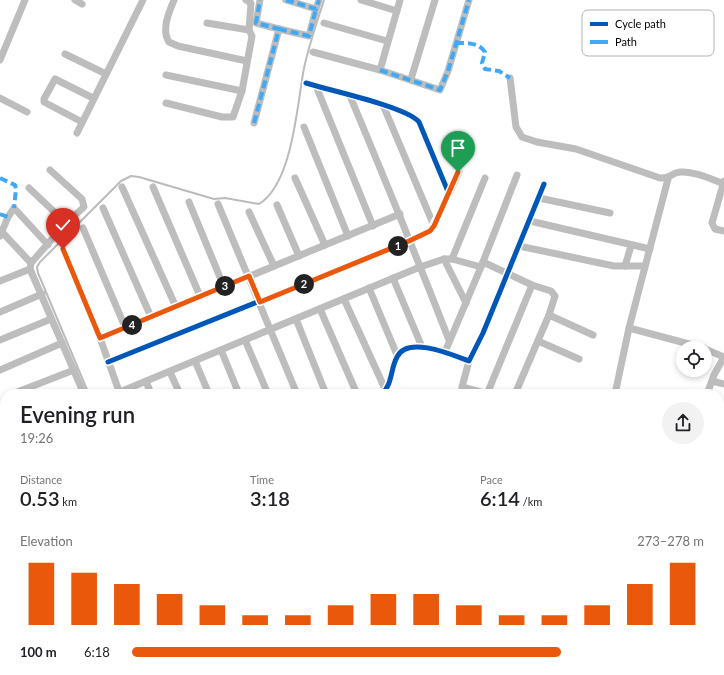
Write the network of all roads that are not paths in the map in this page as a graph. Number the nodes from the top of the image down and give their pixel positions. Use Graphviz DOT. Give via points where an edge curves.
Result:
graph roads {
  1 [pos="25,0"];
  2 [pos="75,0"];
  3 [pos="143,0"];
  4 [pos="174,0"];
  5 [pos="246,0"];
  6 [pos="260,0"];
  7 [pos="284,0"];
  8 [pos="319,0"];
  9 [pos="361,0"];
  10 [pos="400,0"];
  11 [pos="435,0"];
  12 [pos="469,0"];
  13 [pos="82,4"];
  14 [pos="316,10"];
  15 [pos="397,10"];
  16 [pos="207,23"];
  17 [pos="324,23"];
  18 [pos="279,29"];
  19 [pos="249,30"];
  20 [pos="387,41"];
  21 [pos="313,52"];
  22 [pos="65,54"];
  23 [pos="0,60"];
  24 [pos="247,61"];
  25 [pos="380,70"];
  26 [pos="106,74"];
  27 [pos="166,75"];
  28 [pos="510,78"];
  29 [pos="411,79"];
  30 [pos="306,83"];
  31 [pos="316,86"];
  32 [pos="242,91"];
  33 [pos="350,96"];
  34 [pos="0,98"];
  35 [pos="94,98"];
  36 [pos="166,103"];
  37 [pos="383,105"];
  38 [pos="27,112"];
  39 [pos="82,122"];
  40 [pos="254,123"];
  41 [pos="304,127"];
  42 [pos="77,133"];
  43 [pos="50,170"];
  44 [pos="458,172"];
  45 [pos="517,175"];
  46 [pos="295,178"];
  47 [pos="485,178"];
  48 [pos="668,179"];
  49 [pos="724,183"];
  50 [pos="544,184"];
  51 [pos="122,187"];
  52 [pos="153,187"];
  53 [pos="29,188"];
  54 [pos="449,194"];
  55 [pos="539,198"];
  56 [pos="189,202"];
  57 [pos="218,204"];
  58 [pos="277,205"];
  59 [pos="103,208"];
  60 [pos="249,212"];
  61 [pos="610,213"];
  62 [pos="400,214"];
  63 [pos="530,221"];
  64 [pos="66,223"];
  65 [pos="373,226"];
  66 [pos="434,226"];
  67 [pos="83,228"];
  68 [pos="724,232"];
  69 [pos="1,234"];
  70 [pos="348,236"];
  71 [pos="409,241"];
  72 [pos="48,244"];
  73 [pos="325,245"];
  74 [pos="519,246"];
  75 [pos="631,246"];
  76 [pos="63,249"];
  77 [pos="650,249"];
  78 [pos="299,256"];
  79 [pos="444,259"];
  80 [pos="452,259"];
  81 [pos="482,264"];
  82 [pos="30,266"];
  83 [pos="274,266"];
  84 [pos="625,266"];
  85 [pos="645,266"];
  86 [pos="420,267"];
  87 [pos="508,273"];
  88 [pos="249,276"];
  89 [pos="393,278"];
  90 [pos="0,281"];
  91 [pos="532,285"];
  92 [pos="224,287"];
  93 [pos="369,288"];
  94 [pos="42,294"];
  95 [pos="200,296"];
  96 [pos="344,299"];
  97 [pos="260,302"];
  98 [pos="466,303"];
  99 [pos="176,307"];
  100 [pos="320,309"];
  101 [pos="0,312"];
  102 [pos="548,315"];
  103 [pos="151,317"];
  104 [pos="51,319"];
  105 [pos="296,319"];
  106 [pos="125,327"];
  107 [pos="629,328"];
  108 [pos="272,329"];
  109 [pos="593,335"];
  110 [pos="100,338"];
  111 [pos="0,340"];
  112 [pos="245,340"];
  113 [pos="449,340"];
  114 [pos="538,341"];
  115 [pos="678,341"];
  116 [pos="62,343"];
  117 [pos="422,347"];
  118 [pos="221,350"];
  119 [pos="445,352"];
  120 [pos="712,352"];
  121 [pos="397,355"];
  122 [pos="724,357"];
  123 [pos="579,359"];
  124 [pos="469,360"];
  125 [pos="194,361"];
  126 [pos="108,362"];
  127 [pos="0,370"];
  128 [pos="74,370"];
  129 [pos="170,372"];
  130 [pos="146,381"];
  131 [pos="712,381"];
  132 [pos="724,384"];
  133 [pos="25,389"];
  134 [pos="81,389"];
  135 [pos="117,389"];
  136 [pos="127,389"];
  137 [pos="149,389"];
  138 [pos="178,389"];
  139 [pos="207,389"];
  140 [pos="238,389"];
  141 [pos="266,389"];
  142 [pos="295,389"];
  143 [pos="324,389"];
  144 [pos="355,389"];
  145 [pos="383,389"];
  146 [pos="386,389"];
  147 [pos="466,389"];
  148 [pos="489,389"];
  149 [pos="517,389"];
  150 [pos="616,389"];
  151 [pos="709,389"];
  1 -- 23 [label="street"];
  2 -- 13 [label="street"];
  3 -- 26 [label="street"];
  4 -- 24 [label="street" via="166,24 166,38 169,42"];
  5 -- 19 [label="street" via="251,3"];
  6 -- 18 [label="street" via="256,23"];
  7 -- 14 [label="street"];
  8 -- 14 [label="street"];
  9 -- 15 [label="street"];
  10 -- 15 [label="street"];
  11 -- 29 [label="street"];
  12 -- 29 [label="street" via="442,88 436,89"];
  14 -- 18 [label="street" via="309,36"];
  15 -- 20 [label="street"];
  16 -- 19 [label="street"];
  17 -- 20 [label="street"];
  18 -- 40 [label="street"];
  19 -- 24 [label="street" via="252,39"];
  20 -- 25 [label="street"];
  21 -- 25 [label="street"];
  22 -- 26 [label="street"];
  24 -- 32 [label="street"];
  25 -- 29 [label="street"];
  26 -- 35 [label="street"];
  27 -- 32 [label="street"];
  28 -- 48 [label="street" via="516,126 522,137 576,149 646,174"];
  30 -- 31 [label="street"];
  31 -- 33 [label="street"];
  31 -- 65 [label="street"];
  32 -- 36 [label="street" via="234,117 229,118"];
  33 -- 37 [label="street"];
  33 -- 62 [label="street"];
  34 -- 38 [label="street"];
  35 -- 39 [label="street"];
  35 -- 39 [label="street" via="55,79 44,99 44,102"];
  37 -- 54 [label="street" via="415,117"];
  37 -- 66 [label="street"];
  39 -- 42 [label="street"];
  41 -- 70 [label="street"];
  43 -- 64 [label="street" via="84,203 84,207"];
  44 -- 54 [label="street"];
  45 -- 81 [label="street"];
  46 -- 73 [label="street"];
  47 -- 80 [label="street"];
  48 -- 49 [label="street" via="678,173 688,172"];
  48 -- 77 [label="street"];
  49 -- 68 [label="street" via="712,223 715,229"];
  50 -- 55 [label="street"];
  51 -- 99 [label="street"];
  52 -- 95 [label="street"];
  53 -- 64 [label="street"];
  54 -- 66 [label="street"];
  55 -- 61 [label="street"];
  55 -- 63 [label="street"];
  56 -- 92 [label="street"];
  57 -- 88 [label="street"];
  58 -- 78 [label="street"];
  59 -- 103 [label="street"];
  60 -- 83 [label="street"];
  62 -- 65 [label="street"];
  62 -- 71 [label="street"];
  63 -- 74 [label="street"];
  63 -- 75 [label="street"];
  64 -- 72 [label="street"];
  65 -- 70 [label="street"];
  66 -- 71 [label="street" via="430,231"];
  67 -- 106 [label="street"];
  69 -- 72 [label="street" via="14,208"];
  69 -- 82 [label="street"];
  70 -- 73 [label="street"];
  71 -- 86 [label="street"];
  71 -- 97 [label="street"];
  72 -- 82 [label="street"];
  73 -- 78 [label="street"];
  74 -- 84 [label="street" via="614,266"];
  74 -- 87 [label="street"];
  75 -- 77 [label="street"];
  75 -- 84 [label="street"];
  76 -- 110 [label="street"];
  77 -- 85 [label="street"];
  78 -- 83 [label="street"];
  79 -- 80 [label="street"];
  79 -- 86 [label="street"];
  79 -- 98 [label="street"];
  80 -- 81 [label="street"];
  81 -- 87 [label="street"];
  81 -- 98 [label="street"];
  82 -- 90 [label="street"];
  82 -- 94 [label="street"];
  83 -- 88 [label="street"];
  84 -- 85 [label="street"];
  85 -- 107 [label="street"];
  86 -- 89 [label="street"];
  86 -- 113 [label="street"];
  87 -- 91 [label="street"];
  87 -- 124 [label="street"];
  88 -- 92 [label="street"];
  88 -- 97 [label="street"];
  89 -- 93 [label="street"];
  89 -- 117 [label="street"];
  91 -- 102 [label="street" via="551,291 555,296"];
  91 -- 148 [label="street"];
  92 -- 95 [label="street"];
  93 -- 96 [label="street"];
  93 -- 121 [label="street"];
  94 -- 101 [label="street"];
  94 -- 104 [label="street"];
  95 -- 99 [label="street"];
  96 -- 100 [label="street"];
  96 -- 145 [label="street"];
  97 -- 108 [label="street"];
  97 -- 126 [label="street"];
  98 -- 113 [label="street"];
  99 -- 103 [label="street"];
  100 -- 105 [label="street"];
  100 -- 144 [label="street"];
  102 -- 109 [label="street"];
  102 -- 114 [label="street"];
  103 -- 106 [label="street"];
  104 -- 111 [label="street"];
  104 -- 116 [label="street"];
  105 -- 108 [label="street"];
  105 -- 143 [label="street"];
  106 -- 110 [label="street"];
  107 -- 115 [label="street"];
  107 -- 150 [label="street"];
  108 -- 112 [label="street"];
  108 -- 142 [label="street"];
  110 -- 126 [label="street"];
  112 -- 118 [label="street"];
  112 -- 141 [label="street"];
  113 -- 119 [label="street"];
  114 -- 123 [label="street"];
  114 -- 149 [label="street"];
  116 -- 127 [label="street"];
  116 -- 128 [label="street"];
  117 -- 119 [label="street"];
  117 -- 121 [label="street" via="406,349"];
  118 -- 125 [label="street"];
  118 -- 140 [label="street"];
  119 -- 124 [label="street"];
  120 -- 122 [label="street"];
  121 -- 146 [label="street" via="391,381"];
  122 -- 131 [label="street"];
  124 -- 147 [label="street" via="462,388"];
  125 -- 129 [label="street"];
  125 -- 139 [label="street"];
  126 -- 135 [label="street"];
  128 -- 133 [label="street"];
  128 -- 134 [label="street"];
  129 -- 130 [label="street"];
  129 -- 138 [label="street"];
  130 -- 136 [label="street"];
  130 -- 137 [label="street"];
  131 -- 132 [label="street"];
  131 -- 151 [label="street"];
}
